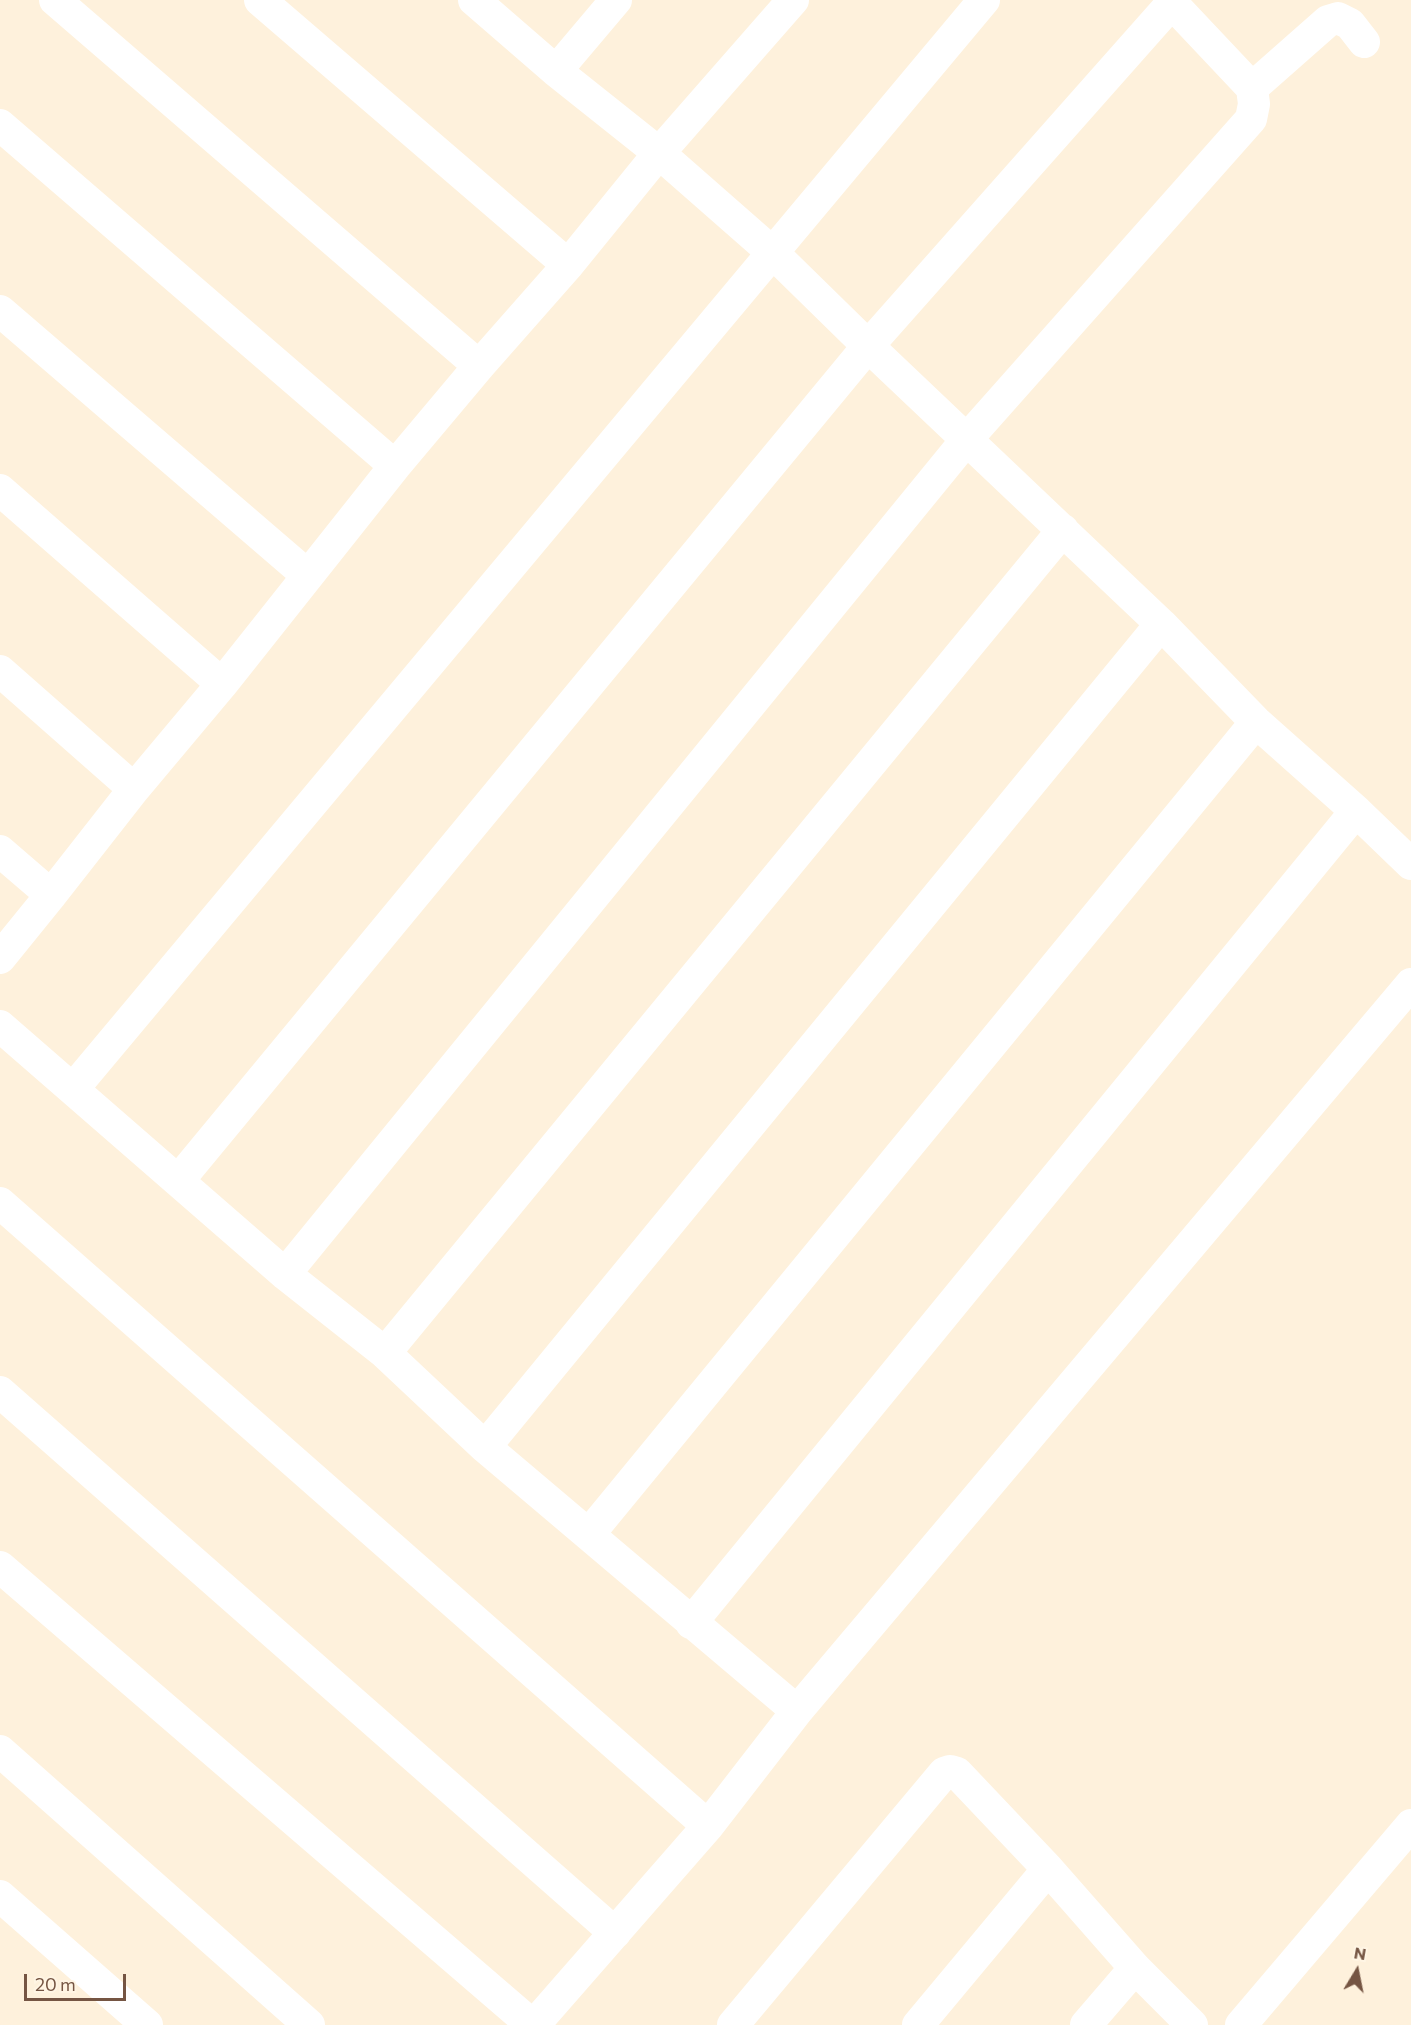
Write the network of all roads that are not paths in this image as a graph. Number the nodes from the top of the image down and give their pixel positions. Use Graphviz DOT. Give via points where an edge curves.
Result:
graph roads {
  1 [pos="55,0"];
  2 [pos="260,0"];
  3 [pos="474,0"];
  4 [pos="616,0"];
  5 [pos="793,0"];
  6 [pos="984,0"];
  7 [pos="1170,1"];
  8 [pos="1364,42"];
  9 [pos="556,71"];
  10 [pos="1252,88"];
  11 [pos="0,125"];
  12 [pos="659,153"];
  13 [pos="773,253"];
  14 [pos="568,265"];
  15 [pos="0,311"];
  16 [pos="868,346"];
  17 [pos="478,366"];
  18 [pos="967,439"];
  19 [pos="394,466"];
  20 [pos="0,490"];
  21 [pos="1064,530"];
  22 [pos="307,575"];
  23 [pos="1161,624"];
  24 [pos="0,671"];
  25 [pos="222,684"];
  26 [pos="1256,722"];
  27 [pos="134,789"];
  28 [pos="1356,812"];
  29 [pos="0,851"];
  30 [pos="1411,864"];
  31 [pos="51,896"];
  32 [pos="0,958"];
  33 [pos="1411,984"];
  34 [pos="0,1026"];
  35 [pos="73,1089"];
  36 [pos="178,1182"];
  37 [pos="0,1203"];
  38 [pos="285,1274"];
  39 [pos="385,1353"];
  40 [pos="0,1392"];
  41 [pos="485,1447"];
  42 [pos="589,1534"];
  43 [pos="0,1567"];
  44 [pos="690,1623"];
  45 [pos="797,1712"];
  46 [pos="0,1751"];
  47 [pos="1411,1825"];
  48 [pos="708,1826"];
  49 [pos="1048,1869"];
  50 [pos="0,1896"];
  51 [pos="615,1933"];
  52 [pos="1135,1968"];
  53 [pos="147,2025"];
  54 [pos="309,2025"];
  55 [pos="533,2025"];
  56 [pos="733,2025"];
  57 [pos="918,2025"];
  58 [pos="1086,2025"];
  59 [pos="1192,2025"];
  60 [pos="1241,2025"];
  1 -- 17 [label="street"];
  2 -- 14 [label="street"];
  3 -- 9 [label="street"];
  4 -- 9 [label="street"];
  5 -- 12 [label="street"];
  6 -- 13 [label="street"];
  7 -- 10 [label="street"];
  7 -- 16 [label="street"];
  8 -- 10 [label="street" via="1350,24 1338,18 1328,21"];
  9 -- 12 [label="street"];
  10 -- 18 [label="street" via="1251,119"];
  11 -- 19 [label="street"];
  12 -- 13 [label="street"];
  12 -- 14 [label="street"];
  13 -- 16 [label="street"];
  13 -- 35 [label="street"];
  14 -- 17 [label="street"];
  15 -- 22 [label="street"];
  16 -- 18 [label="street"];
  16 -- 36 [label="street"];
  17 -- 19 [label="street"];
  18 -- 21 [label="street"];
  18 -- 38 [label="street"];
  19 -- 22 [label="street"];
  20 -- 25 [label="street"];
  21 -- 23 [label="street"];
  21 -- 39 [label="street"];
  22 -- 25 [label="street"];
  23 -- 26 [label="street"];
  23 -- 41 [label="street"];
  24 -- 27 [label="street"];
  25 -- 27 [label="street"];
  26 -- 28 [label="street"];
  26 -- 42 [label="street"];
  27 -- 31 [label="street"];
  28 -- 30 [label="street"];
  28 -- 44 [label="street"];
  29 -- 31 [label="street"];
  31 -- 32 [label="street"];
  33 -- 45 [label="street"];
  34 -- 35 [label="street"];
  35 -- 36 [label="street"];
  36 -- 38 [label="street"];
  37 -- 48 [label="street"];
  38 -- 39 [label="street"];
  39 -- 41 [label="street"];
  40 -- 51 [label="street"];
  41 -- 42 [label="street"];
  42 -- 44 [label="street"];
  43 -- 55 [label="street"];
  44 -- 45 [label="street"];
  45 -- 48 [label="street"];
  46 -- 54 [label="street"];
  47 -- 60 [label="street"];
  48 -- 51 [label="street"];
  49 -- 52 [label="street"];
  49 -- 56 [label="street" via="957,1773 944,1773"];
  49 -- 57 [label="street"];
  50 -- 53 [label="street"];
  51 -- 55 [label="street"];
  52 -- 58 [label="street"];
  52 -- 59 [label="street"];
}
